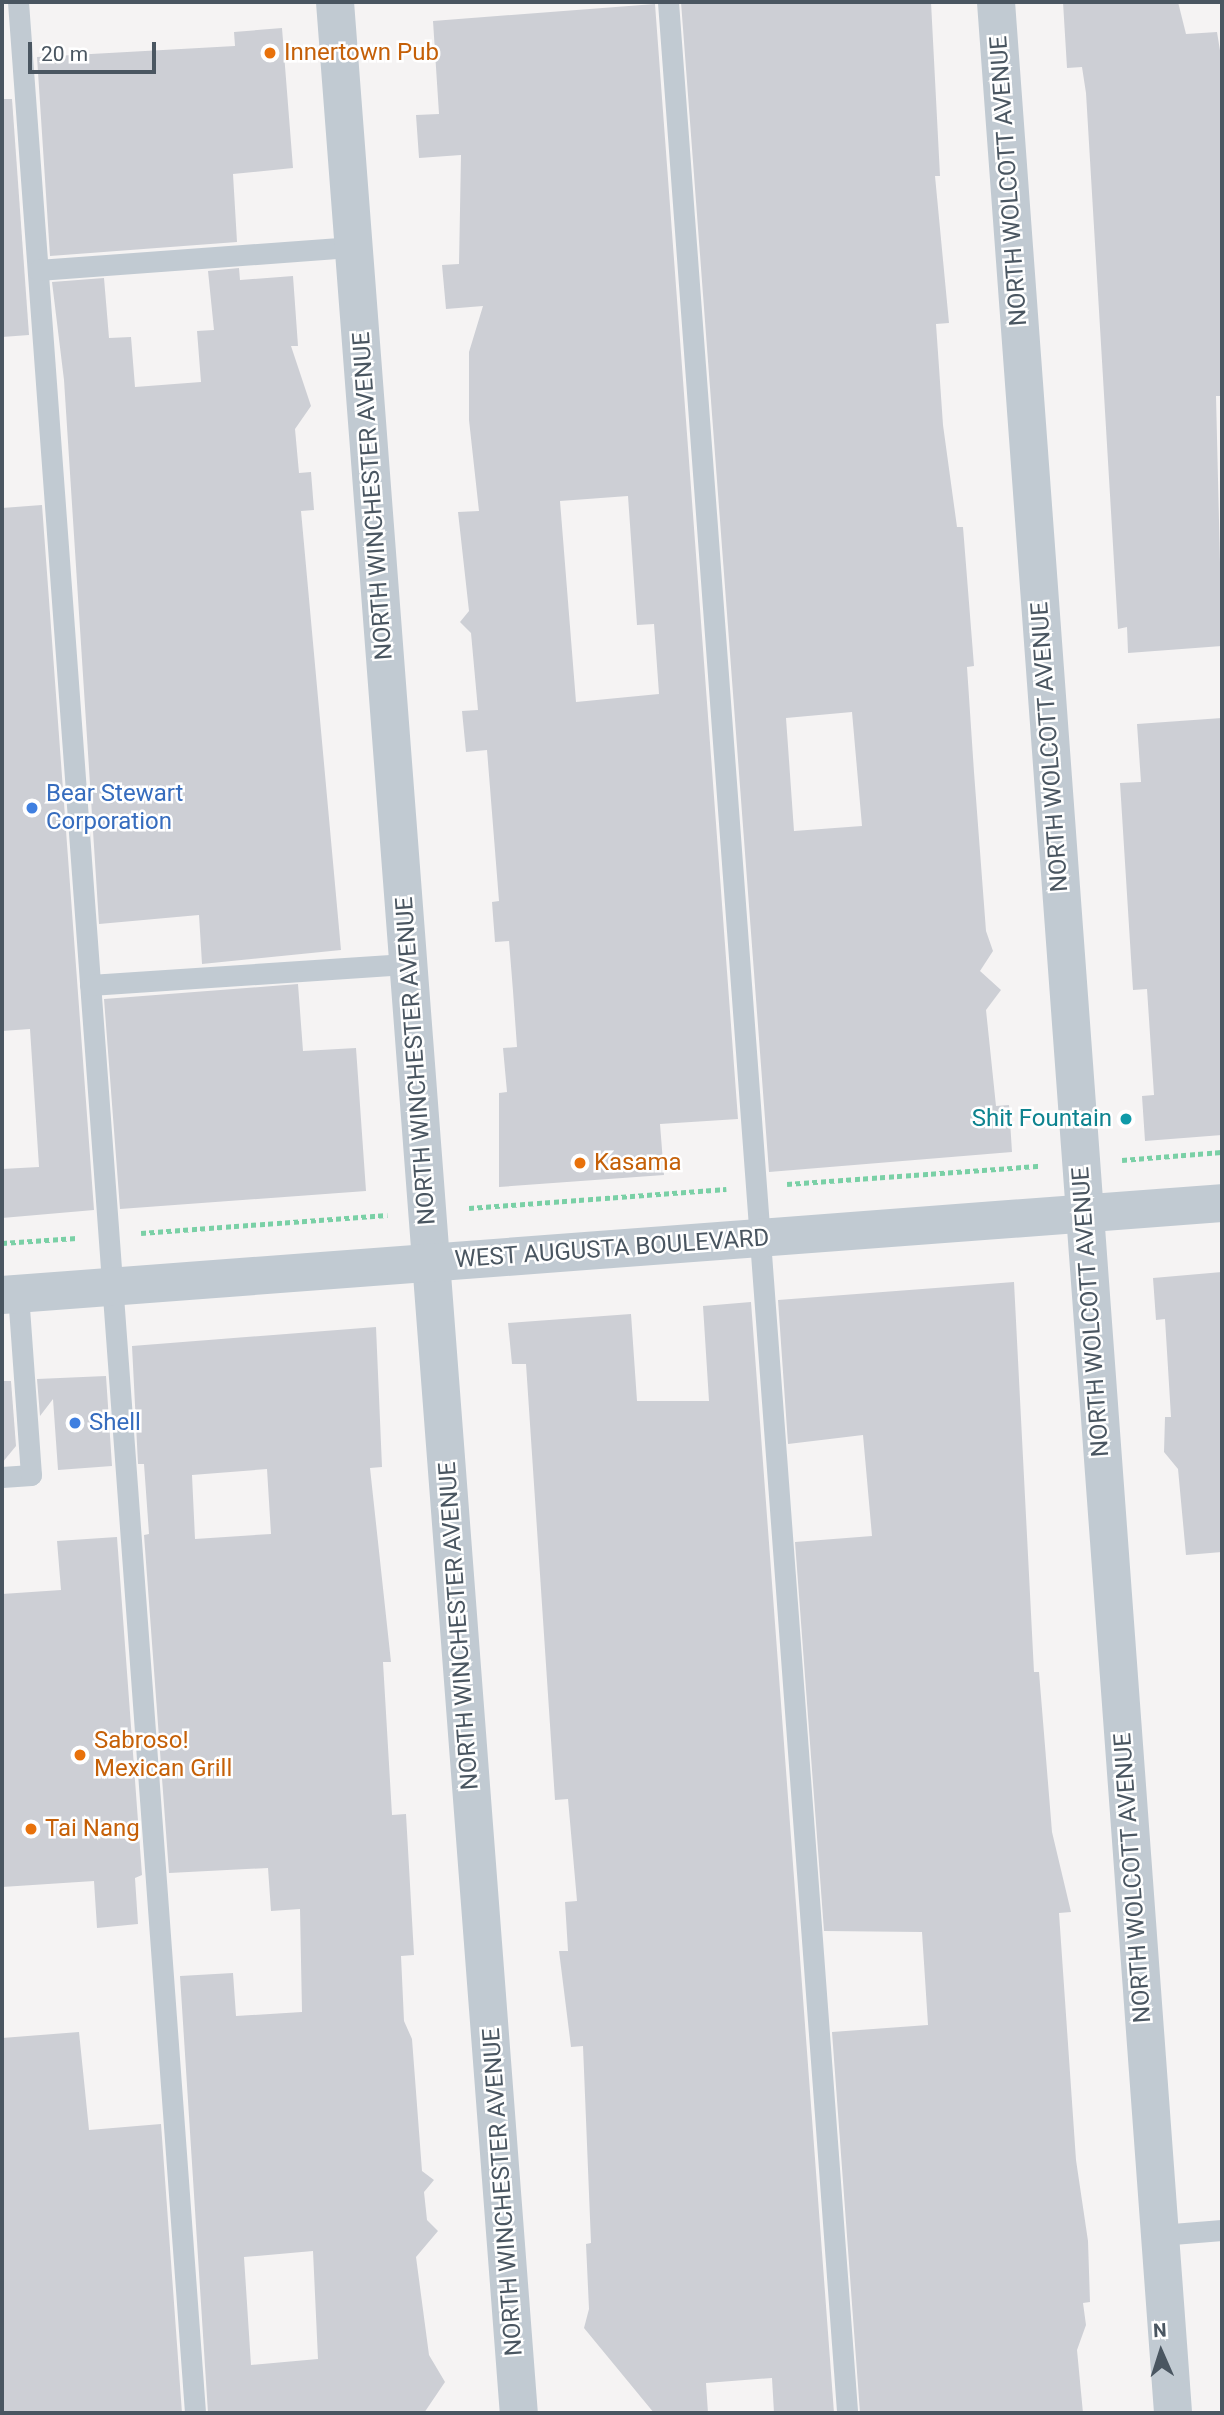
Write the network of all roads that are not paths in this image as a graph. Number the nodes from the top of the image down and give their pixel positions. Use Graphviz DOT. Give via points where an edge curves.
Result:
graph roads {
  1 [pos="18,2"];
  2 [pos="335,2"];
  3 [pos="668,2"];
  4 [pos="996,2"];
  5 [pos="354,247"];
  6 [pos="38,270"];
  7 [pos="409,964"];
  8 [pos="90,985"];
  9 [pos="1222,1203"];
  10 [pos="1083,1214"];
  11 [pos="760,1238"];
  12 [pos="431,1263"];
  13 [pos="112,1287"];
  14 [pos="10,1295"];
  15 [pos="2,1478"];
  16 [pos="1222,2230"];
  17 [pos="1160,2235"];
  18 [pos="195,2413"];
  19 [pos="519,2413"];
  20 [pos="848,2413"];
  21 [pos="1173,2413"];
  1 -- 6 [label="lane"];
  2 -- 5 [label="street, NORTH WINCHESTER AVENUE"];
  3 -- 11 [label="lane"];
  4 -- 10 [label="street, NORTH WOLCOTT AVENUE"];
  5 -- 6 [label="lane"];
  5 -- 7 [label="street, NORTH WINCHESTER AVENUE"];
  6 -- 8 [label="lane"];
  7 -- 8 [label="lane"];
  7 -- 12 [label="street, NORTH WINCHESTER AVENUE"];
  8 -- 13 [label="lane"];
  9 -- 10 [label="street, WEST AUGUSTA BOULEVARD"];
  10 -- 11 [label="street, WEST AUGUSTA BOULEVARD"];
  10 -- 17 [label="street, NORTH WOLCOTT AVENUE"];
  11 -- 12 [label="street, WEST AUGUSTA BOULEVARD"];
  11 -- 20 [label="lane"];
  12 -- 13 [label="street, WEST AUGUSTA BOULEVARD"];
  12 -- 19 [label="street, NORTH WINCHESTER AVENUE"];
  13 -- 14 [label="street, WEST AUGUSTA BOULEVARD"];
  13 -- 18 [label="lane"];
  14 -- 15 [label="lane" via="31,1475"];
  16 -- 17 [label="lane"];
  17 -- 21 [label="street, NORTH WOLCOTT AVENUE"];
}
